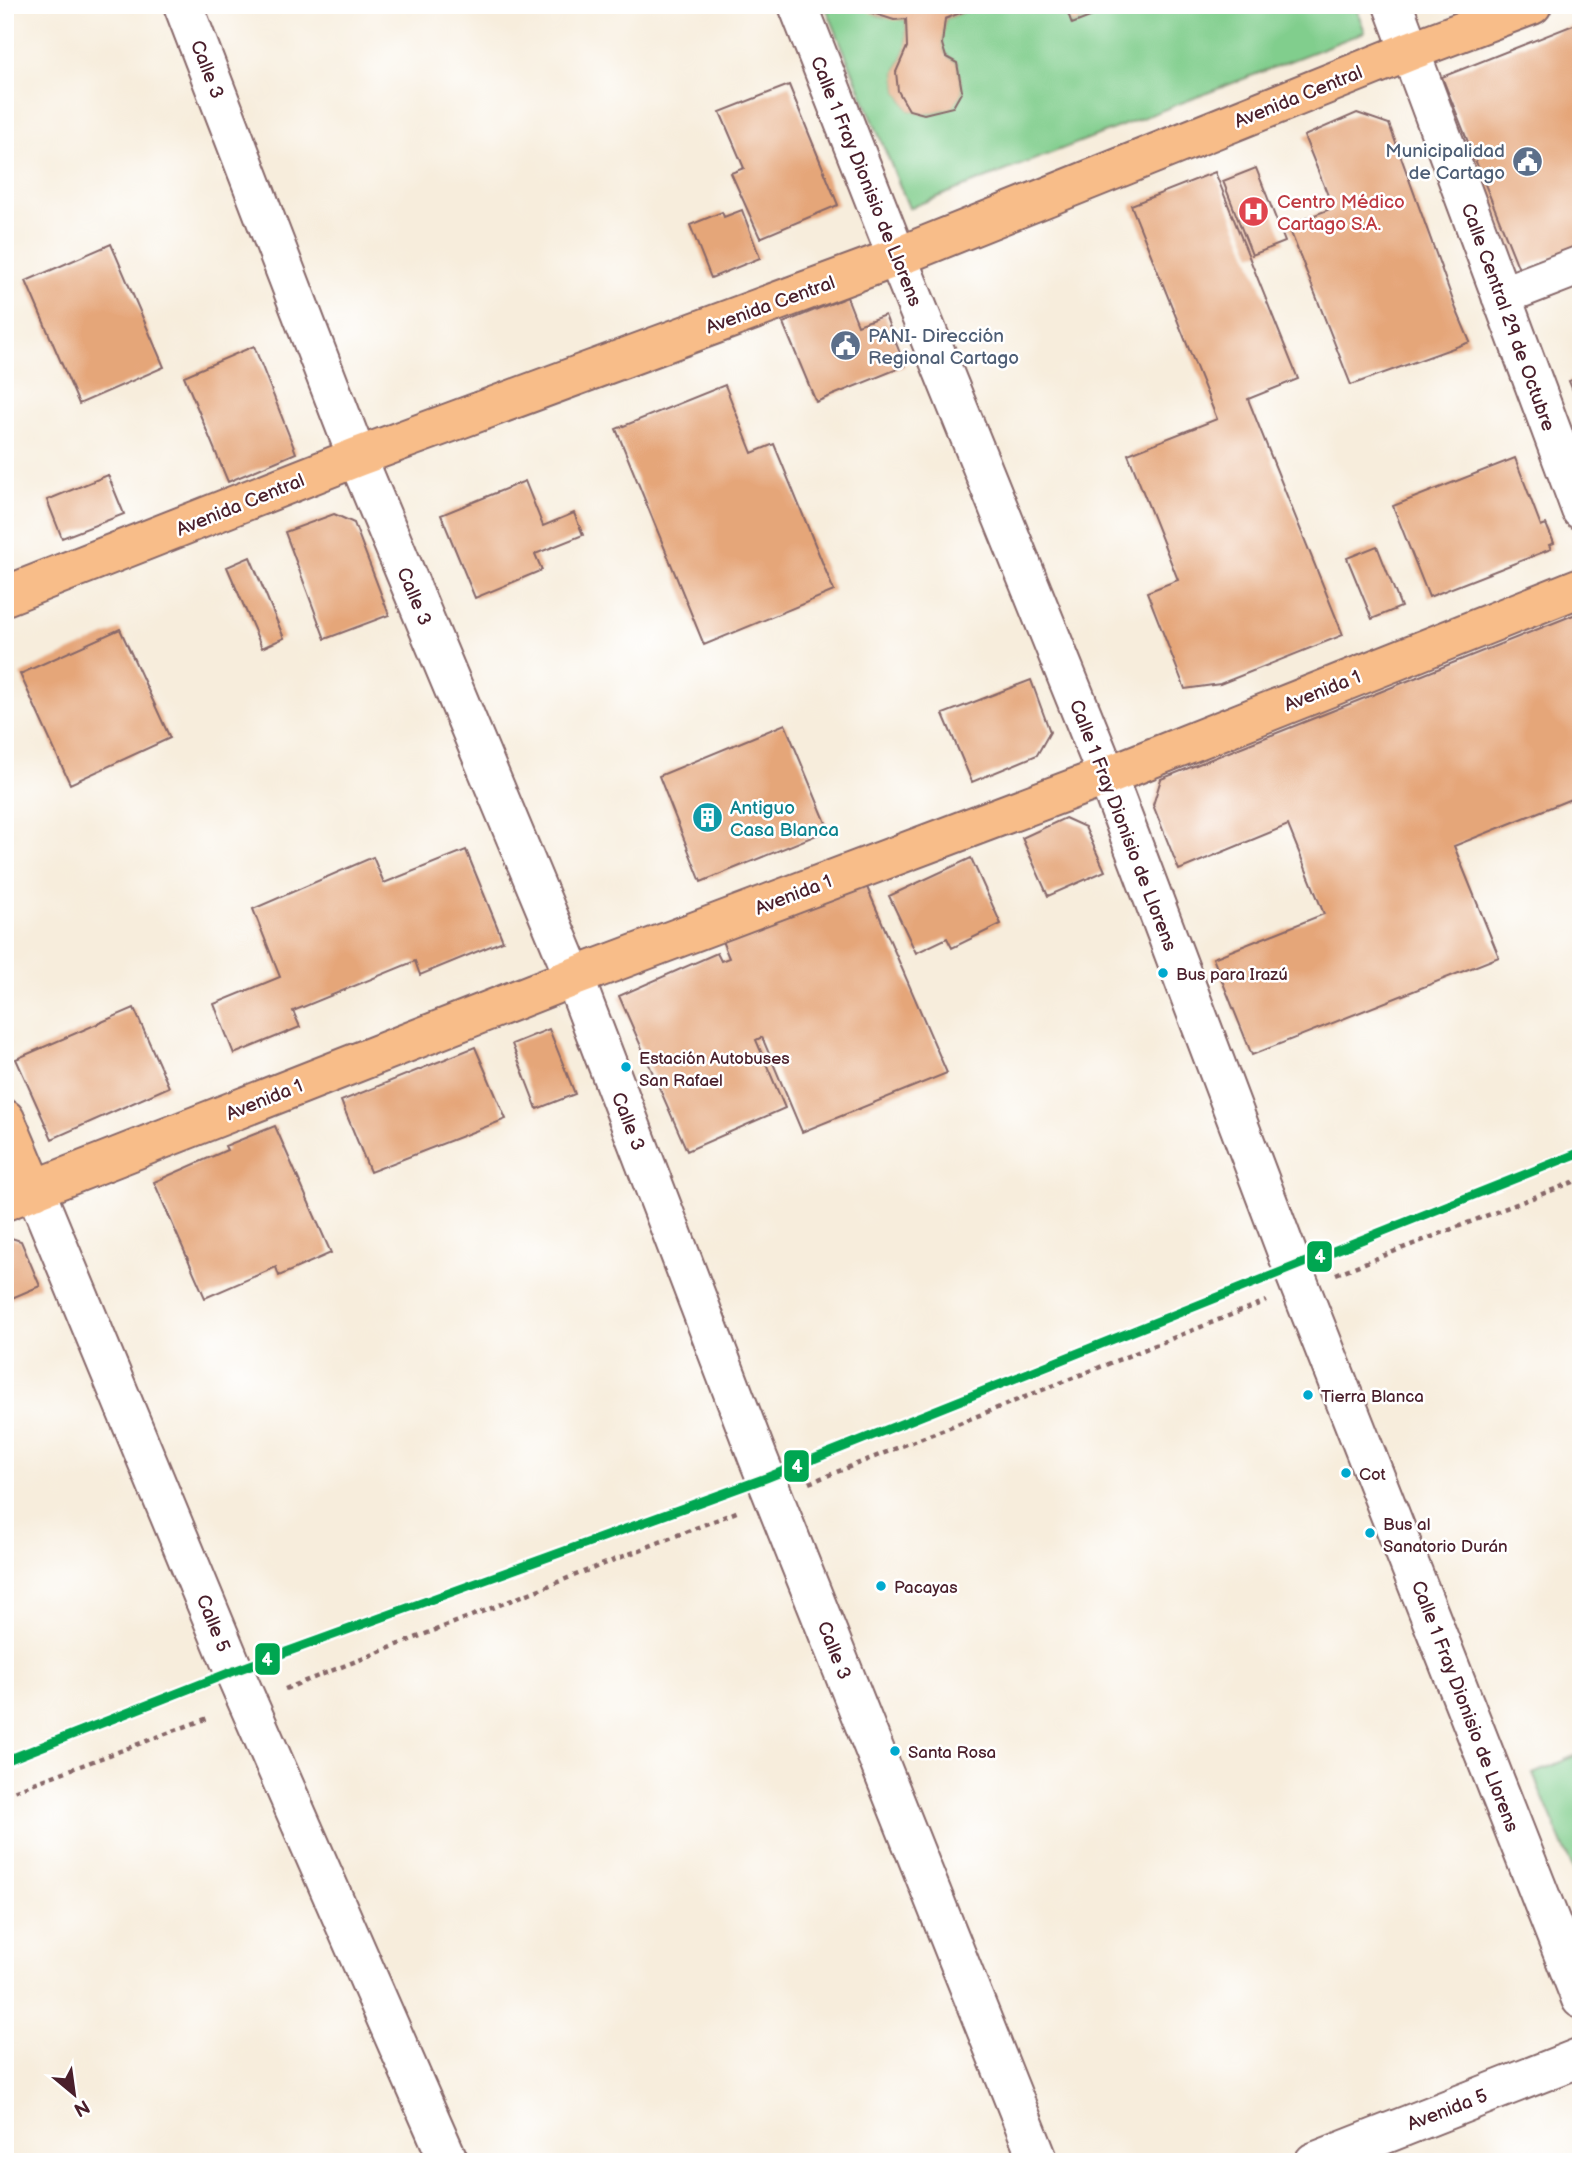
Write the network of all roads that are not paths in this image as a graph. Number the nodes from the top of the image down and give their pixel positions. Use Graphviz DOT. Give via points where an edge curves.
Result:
graph roads {
  1 [pos="183,5"];
  2 [pos="798,5"];
  3 [pos="1393,5"];
  4 [pos="1532,5"];
  5 [pos="1410,51"];
  6 [pos="897,257"];
  7 [pos="1581,265"];
  8 [pos="1501,296"];
  9 [pos="357,457"];
  10 [pos="1581,510"];
  11 [pos="1581,587"];
  12 [pos="5,596"];
  13 [pos="1107,776"];
  14 [pos="574,977"];
  15 [pos="5,1119"];
  16 [pos="20,1196"];
  17 [pos="1581,1999"];
  18 [pos="1581,2057"];
  19 [pos="449,2162"];
  20 [pos="1039,2162"];
  21 [pos="1314,2162"];
  1 -- 9 [label="street, Calle 3"];
  2 -- 6 [label="street, Calle 1 Fray Dionisio de Llorens"];
  3 -- 5 [label="street, Calle Central 29 de Octubre"];
  4 -- 5 [label="main road, Avenida Central"];
  5 -- 6 [label="main road, Avenida Central"];
  5 -- 8 [label="street, Calle Central 29 de Octubre"];
  6 -- 9 [label="main road, Avenida Central"];
  6 -- 13 [label="street, Calle 1 Fray Dionisio de Llorens"];
  7 -- 8 [label="street"];
  8 -- 10 [label="street, Calle Central 29 de Octubre"];
  9 -- 12 [label="main road, Avenida Central"];
  9 -- 14 [label="street, Calle 3"];
  11 -- 13 [label="main road, Avenida 1"];
  13 -- 14 [label="main road, Avenida 1"];
  13 -- 17 [label="street, Calle 1 Fray Dionisio de Llorens" via="1292,1266"];
  14 -- 16 [label="main road, Avenida 1"];
  14 -- 20 [label="street, Calle 3" via="758,1458"];
  15 -- 16 [label="main road, Calle 5"];
  16 -- 19 [label="street, Calle 5"];
  18 -- 21 [label="street, Avenida 5"];
}
